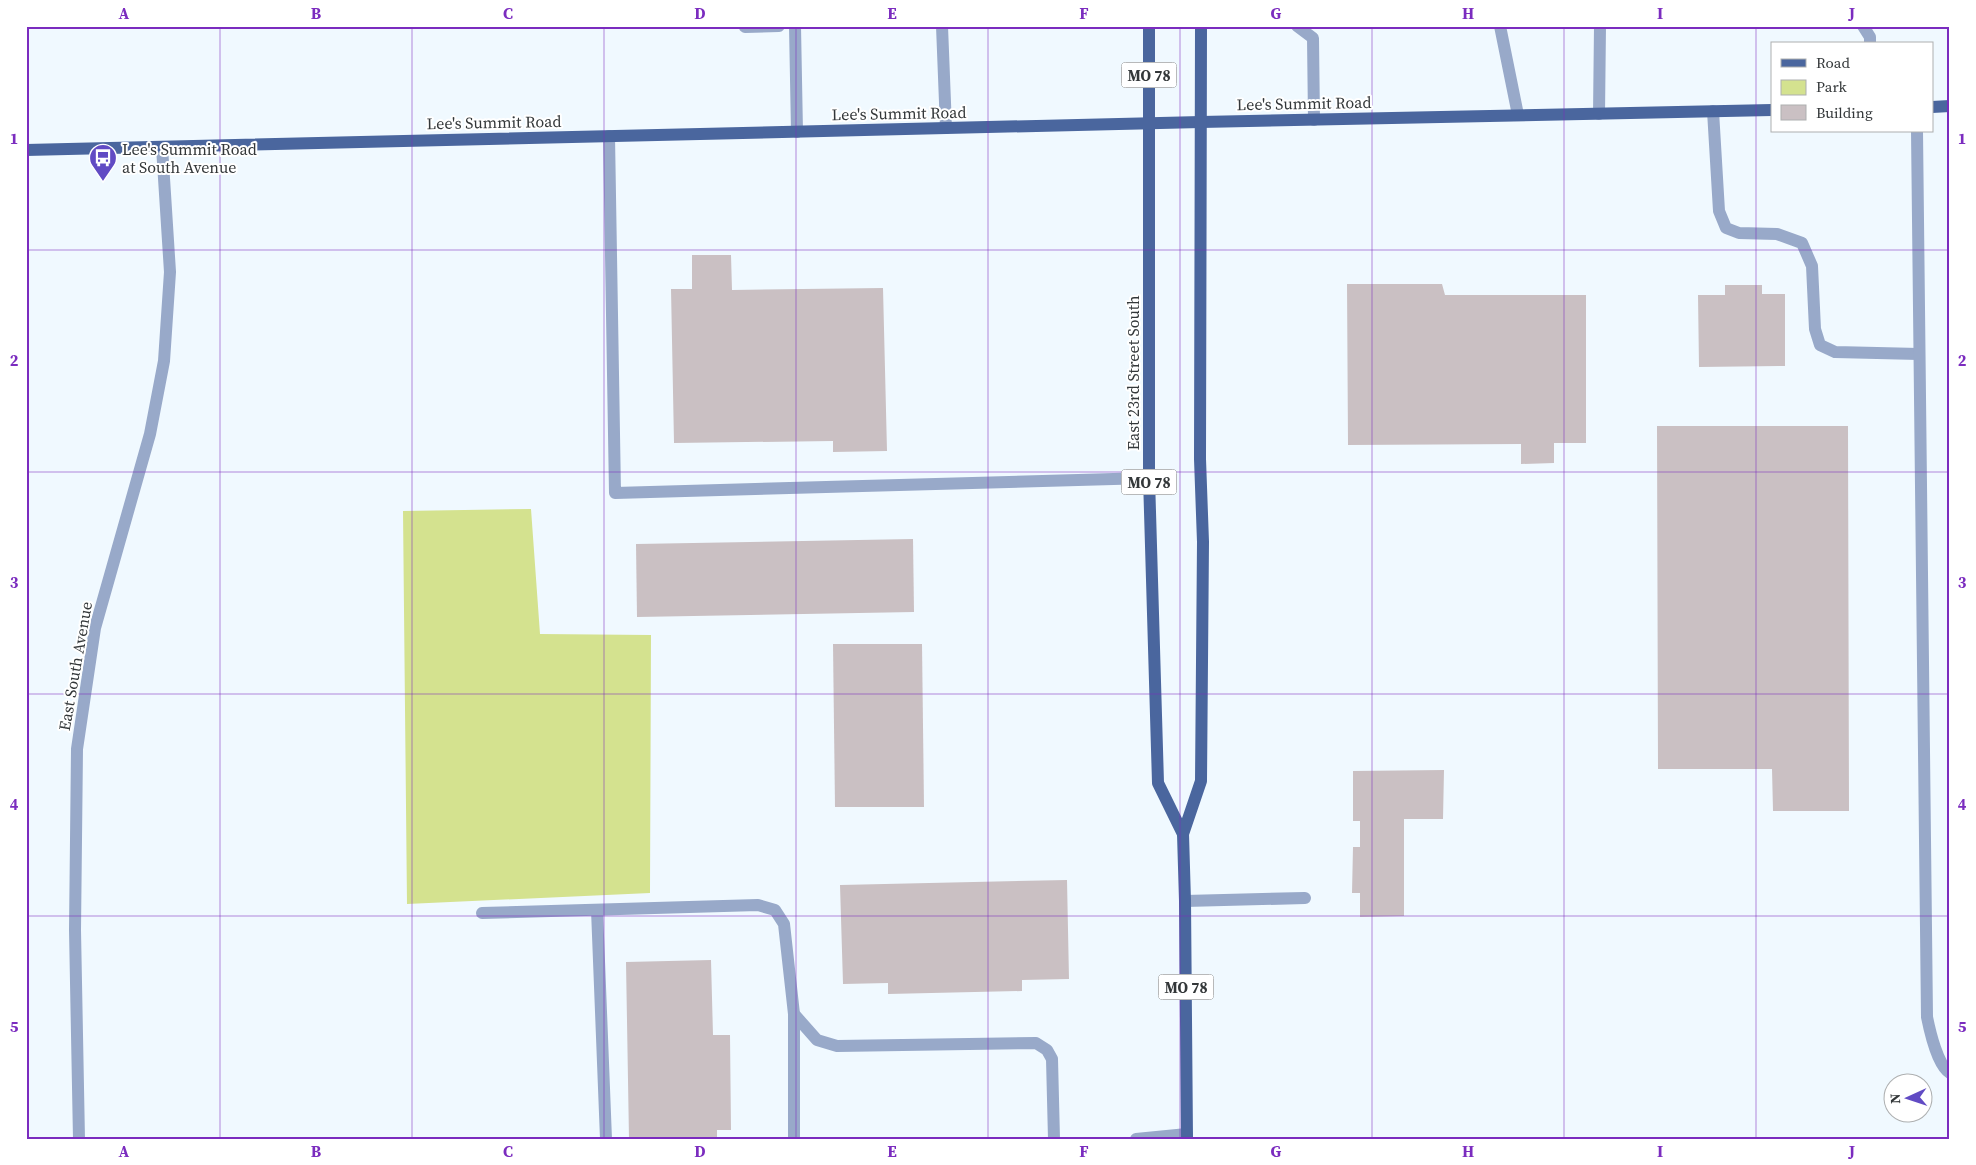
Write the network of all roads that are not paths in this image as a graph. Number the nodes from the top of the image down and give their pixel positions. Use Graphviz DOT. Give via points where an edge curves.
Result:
graph roads {
  1 [pos="779,26"];
  2 [pos="795,26"];
  3 [pos="942,26"];
  4 [pos="1149,26"];
  5 [pos="1201,26"];
  6 [pos="1296,26"];
  7 [pos="1500,26"];
  8 [pos="745,27"];
  9 [pos="1599,27"];
  10 [pos="1950,106"];
  11 [pos="1934,107"];
  12 [pos="1771,110"];
  13 [pos="1712,111"];
  14 [pos="1599,114"];
  15 [pos="1518,115"];
  16 [pos="1314,120"];
  17 [pos="1201,122"];
  18 [pos="1149,123"];
  19 [pos="946,128"];
  20 [pos="797,132"];
  21 [pos="1917,132"];
  22 [pos="609,136"];
  23 [pos="162,146"];
  24 [pos="26,150"];
  25 [pos="1919,354"];
  26 [pos="1149,478"];
  27 [pos="1183,834"];
  28 [pos="1304,898"];
  29 [pos="1185,901"];
  30 [pos="597,910"];
  31 [pos="482,913"];
  32 [pos="794,1014"];
  33 [pos="1950,1073"];
  34 [pos="1187,1136"];
  35 [pos="79,1139"];
  36 [pos="606,1139"];
  37 [pos="794,1139"];
  38 [pos="1054,1139"];
  39 [pos="1136,1139"];
  1 -- 8 [label="street"];
  2 -- 20 [label="street"];
  3 -- 19 [label="street"];
  4 -- 18 [label="main road, East 23rd Street South / MO 78"];
  5 -- 17 [label="main road, East 23rd Street South / MO 78"];
  6 -- 16 [label="street" via="1313,38"];
  7 -- 15 [label="street"];
  9 -- 14 [label="street"];
  10 -- 11 [label="main road"];
  12 -- 13 [label="main road, Lee's Summit Road"];
  13 -- 14 [label="main road, Lee's Summit Road"];
  13 -- 25 [label="street" via="1719,211 1726,228 1739,233 1777,234 1802,243 1812,266 1820,345 1835,352"];
  14 -- 15 [label="main road, Lee's Summit Road"];
  15 -- 16 [label="main road, Lee's Summit Road"];
  16 -- 17 [label="main road, Lee's Summit Road"];
  17 -- 18 [label="main road, Lee's Summit Road"];
  17 -- 27 [label="main road, East 23rd Street South / MO 78" via="1201,781"];
  18 -- 19 [label="main road, Lee's Summit Road"];
  18 -- 26 [label="main road, East 23rd Street South / MO 78"];
  19 -- 20 [label="main road, Lee's Summit Road"];
  20 -- 22 [label="main road, Lee's Summit Road"];
  21 -- 25 [label="street"];
  22 -- 23 [label="main road, Lee's Summit Road"];
  22 -- 26 [label="street" via="615,493"];
  23 -- 24 [label="main road, Lee's Summit Road"];
  23 -- 35 [label="street, East South Avenue" via="170,272 164,361 150,434 95,628 77,749 75,930"];
  25 -- 33 [label="street" via="1927,1018 1944,1070"];
  26 -- 27 [label="main road, East 23rd Street South / MO 78" via="1158,783"];
  27 -- 29 [label="main road, East 23rd Street South / MO 78"];
  28 -- 29 [label="street"];
  29 -- 34 [label="main road, East 23rd Street South / MO 78"];
  30 -- 31 [label="street"];
  30 -- 32 [label="street" via="758,905 775,910 784,924"];
  30 -- 36 [label="street"];
  32 -- 37 [label="street"];
  32 -- 38 [label="street" via="817,1040 837,1046 1036,1043 1047,1050 1052,1059"];
  34 -- 39 [label="street"];
}
